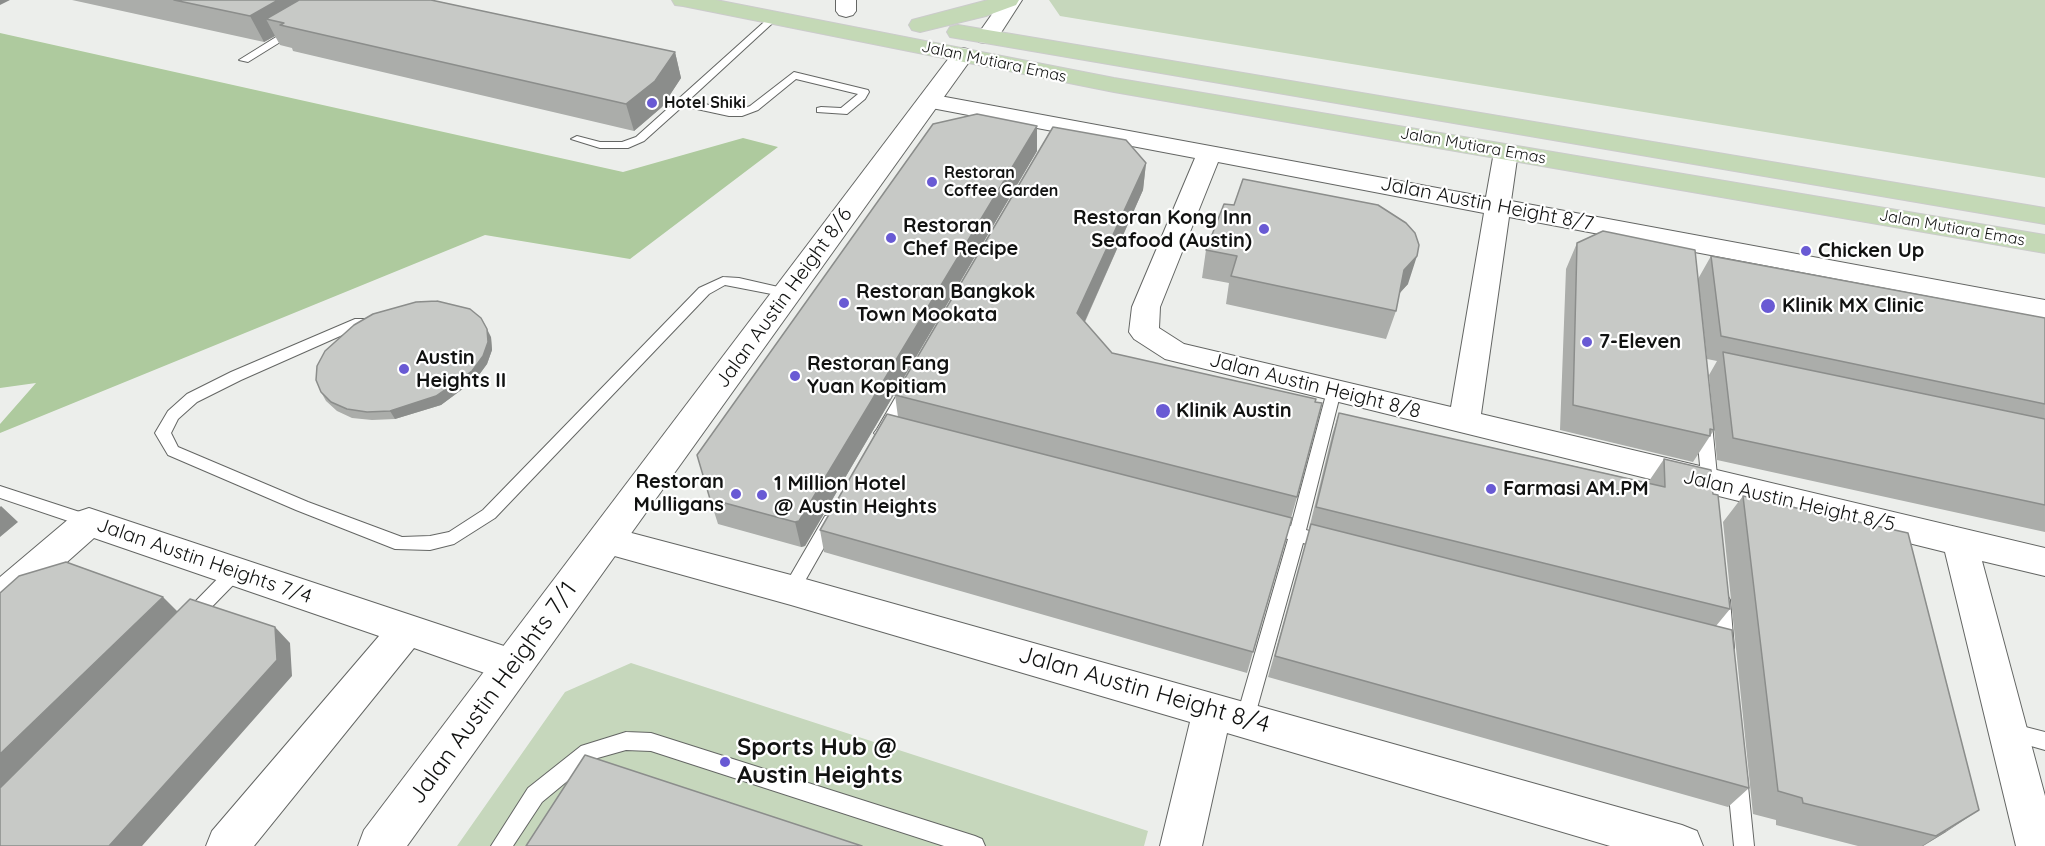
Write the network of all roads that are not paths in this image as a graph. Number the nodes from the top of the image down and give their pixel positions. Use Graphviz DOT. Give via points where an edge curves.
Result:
graph roads {
  1 [pos="683,0"];
  2 [pos="787,0"];
  3 [pos="1011,0"];
  4 [pos="846,6"];
  5 [pos="871,16"];
  6 [pos="773,17"];
  7 [pos="304,24"];
  8 [pos="908,30"];
  9 [pos="987,37"];
  10 [pos="1075,52"];
  11 [pos="963,55"];
  12 [pos="244,60"];
  13 [pos="1075,78"];
  14 [pos="929,101"];
  15 [pos="682,102"];
  16 [pos="821,110"];
  17 [pos="577,139"];
  18 [pos="1506,152"];
  19 [pos="1209,153"];
  20 [pos="1496,206"];
  21 [pos="2045,216"];
  22 [pos="2045,244"];
  23 [pos="787,293"];
  24 [pos="2045,309"];
  25 [pos="360,322"];
  26 [pos="915,376"];
  27 [pos="1334,391"];
  28 [pos="1703,412"];
  29 [pos="1464,423"];
  30 [pos="874,447"];
  31 [pos="0,492"];
  32 [pos="1711,494"];
  33 [pos="838,508"];
  34 [pos="89,522"];
  35 [pos="1252,523"];
  36 [pos="1298,535"];
  37 [pos="605,540"];
  38 [pos="1960,542"];
  39 [pos="1344,546"];
  40 [pos="2045,562"];
  41 [pos="236,572"];
  42 [pos="1719,586"];
  43 [pos="791,590"];
  44 [pos="0,599"];
  45 [pos="407,630"];
  46 [pos="177,631"];
  47 [pos="1727,665"];
  48 [pos="513,666"];
  49 [pos="1229,714"];
  50 [pos="2006,731"];
  51 [pos="2045,741"];
  52 [pos="1735,756"];
  53 [pos="227,846"];
  54 [pos="380,846"];
  55 [pos="501,846"];
  56 [pos="975,846"];
  57 [pos="1181,846"];
  58 [pos="1682,846"];
  59 [pos="1744,846"];
  60 [pos="2037,846"];
  1 -- 6 [label="main road"];
  2 -- 4 [label="main road"];
  3 -- 8 [label="main road"];
  3 -- 9 [label="street"];
  3 -- 10 [label="main road" via="1037,33"];
  4 -- 5 [label="main road"];
  6 -- 8 [label="main road"];
  6 -- 15 [label="lane"];
  7 -- 12 [label="lane"];
  8 -- 9 [label="main road" via="964,45"];
  8 -- 11 [label="main road, Jalan Mutiara Emas"];
  9 -- 10 [label="main road, Jalan Mutiara Emas"];
  9 -- 13 [label="main road" via="1002,51"];
  10 -- 21 [label="main road, Jalan Mutiara Emas"];
  11 -- 13 [label="main road, Jalan Mutiara Emas"];
  11 -- 14 [label="street, Jalan Austin Height 8/6"];
  13 -- 18 [label="main road, Jalan Mutiara Emas"];
  14 -- 19 [label="street, Jalan Austin Height 8/7" via="1058,130"];
  14 -- 23 [label="street, Jalan Austin Height 8/6"];
  15 -- 16 [label="lane" via="742,113 754,108 794,75 864,92 843,112"];
  15 -- 17 [label="lane" via="640,139 624,146"];
  18 -- 20 [label="street"];
  18 -- 22 [label="main road, Jalan Mutiara Emas"];
  19 -- 20 [label="street, Jalan Austin Height 8/7"];
  19 -- 27 [label="street, Jalan Austin Height 8/8" via="1146,307 1144,332 1175,352"];
  20 -- 24 [label="street, Jalan Austin Height 8/7" via="1687,247"];
  20 -- 29 [label="street"];
  23 -- 25 [label="lane" via="723,281 704,291 489,514 454,537 401,544 173,451 163,433 173,415 192,398"];
  23 -- 37 [label="street, Jalan Austin Height 8/6"];
  26 -- 30 [label="lane" via="891,429"];
  27 -- 29 [label="street, Jalan Austin Height 8/8"];
  27 -- 36 [label="lane"];
  28 -- 32 [label="lane"];
  29 -- 32 [label="street, Jalan Austin Height 8/5"];
  31 -- 34 [label="lane, Jalan Austin Heights 7/4"];
  32 -- 38 [label="street, Jalan Austin Height 8/5"];
  33 -- 43 [label="lane"];
  34 -- 41 [label="street, Jalan Austin Heights 7/4"];
  34 -- 44 [label="street"];
  35 -- 36 [label="lane"];
  36 -- 39 [label="lane"];
  36 -- 49 [label="lane"];
  37 -- 43 [label="street, Jalan Austin Height 8/4"];
  37 -- 48 [label="street, Jalan Austin Heights 7/1"];
  38 -- 40 [label="street, Jalan Austin Height 8/5"];
  38 -- 50 [label="street"];
  41 -- 45 [label="street, Jalan Austin Heights 7/4"];
  41 -- 46 [label="lane"];
  42 -- 47 [label="lane" via="1719,641"];
  43 -- 49 [label="street, Jalan Austin Height 8/4"];
  45 -- 48 [label="street, Jalan Austin Heights 7/4"];
  45 -- 53 [label="street"];
  48 -- 54 [label="street, Jalan Austin Heights 7/1"];
  49 -- 57 [label="street"];
  49 -- 58 [label="street, Jalan Austin Height 8/4"];
  50 -- 51 [label="lane"];
  50 -- 60 [label="street"];
  52 -- 59 [label="lane"];
  55 -- 56 [label="lane" via="535,795 588,752 626,741 651,742"];
}
